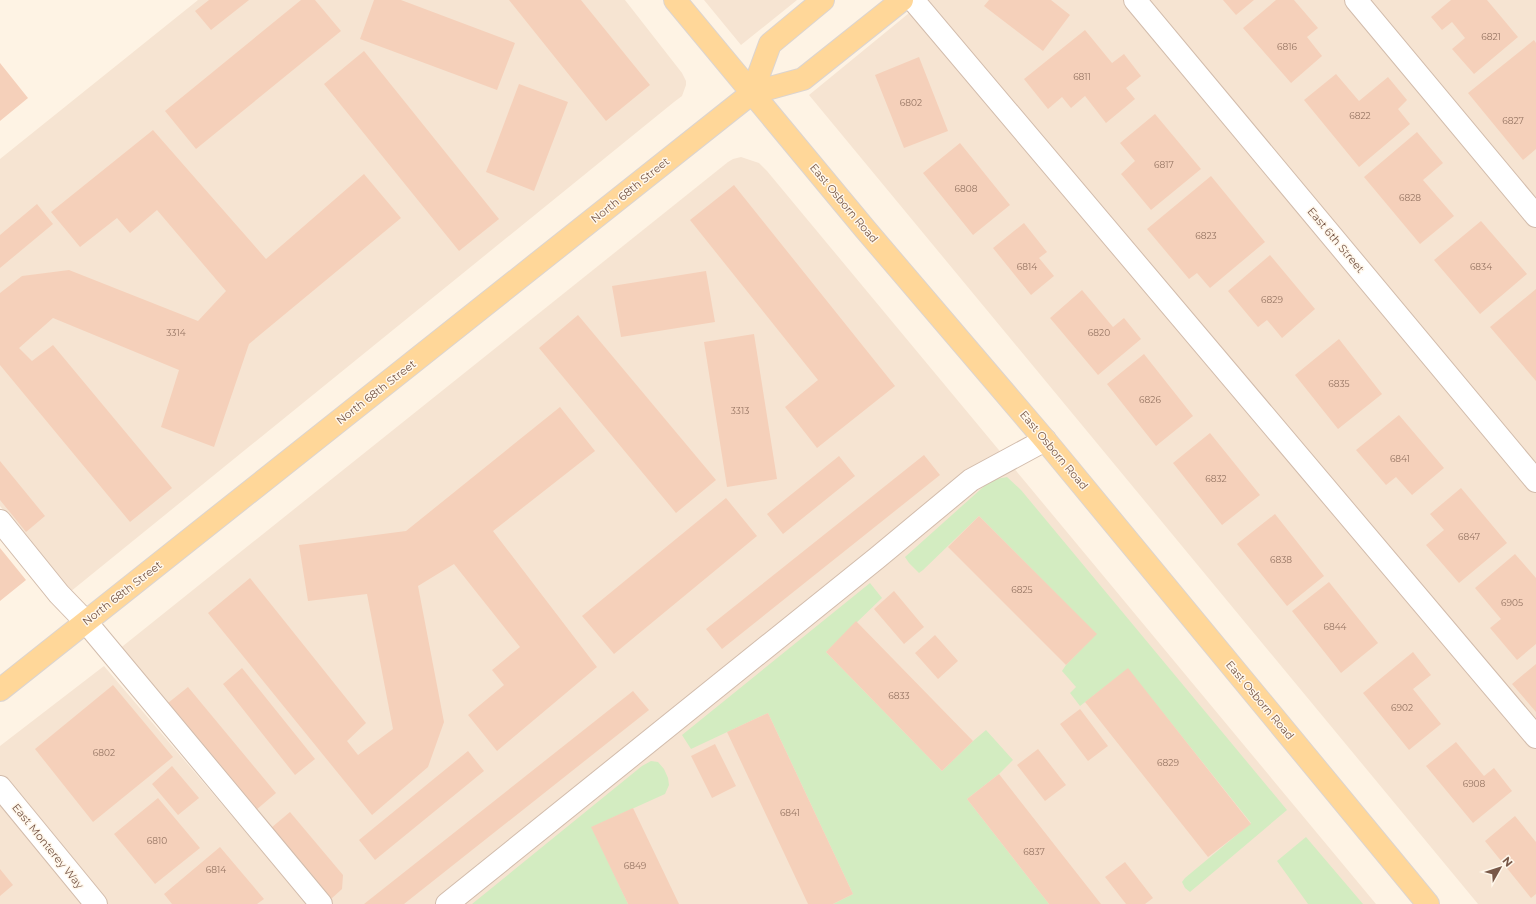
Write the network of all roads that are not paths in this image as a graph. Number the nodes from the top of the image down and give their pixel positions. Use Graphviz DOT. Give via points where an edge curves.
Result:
graph roads {
  1 [pos="675,0"];
  2 [pos="823,0"];
  3 [pos="902,0"];
  4 [pos="913,0"];
  5 [pos="1136,0"];
  6 [pos="1356,0"];
  7 [pos="752,93"];
  8 [pos="1536,216"];
  9 [pos="1045,440"];
  10 [pos="1536,481"];
  11 [pos="0,521"];
  12 [pos="86,622"];
  13 [pos="0,690"];
  14 [pos="1536,737"];
  15 [pos="0,787"];
  16 [pos="96,904"];
  17 [pos="321,904"];
  18 [pos="447,904"];
  19 [pos="1428,904"];
  1 -- 7 [label="main road, East Osborn Road"];
  2 -- 7 [label="main road" via="770,44"];
  3 -- 7 [label="main road, North 68th Street" via="802,79"];
  4 -- 14 [label="street"];
  5 -- 10 [label="street, East 6th Street"];
  6 -- 8 [label="street"];
  7 -- 9 [label="main road, East Osborn Road"];
  7 -- 12 [label="main road, North 68th Street"];
  9 -- 18 [label="street" via="970,480"];
  9 -- 19 [label="main road, East Osborn Road"];
  11 -- 12 [label="street" via="59,594"];
  12 -- 13 [label="main road, North 68th Street"];
  12 -- 17 [label="street"];
  15 -- 16 [label="street, East Monterey Way"];
}
